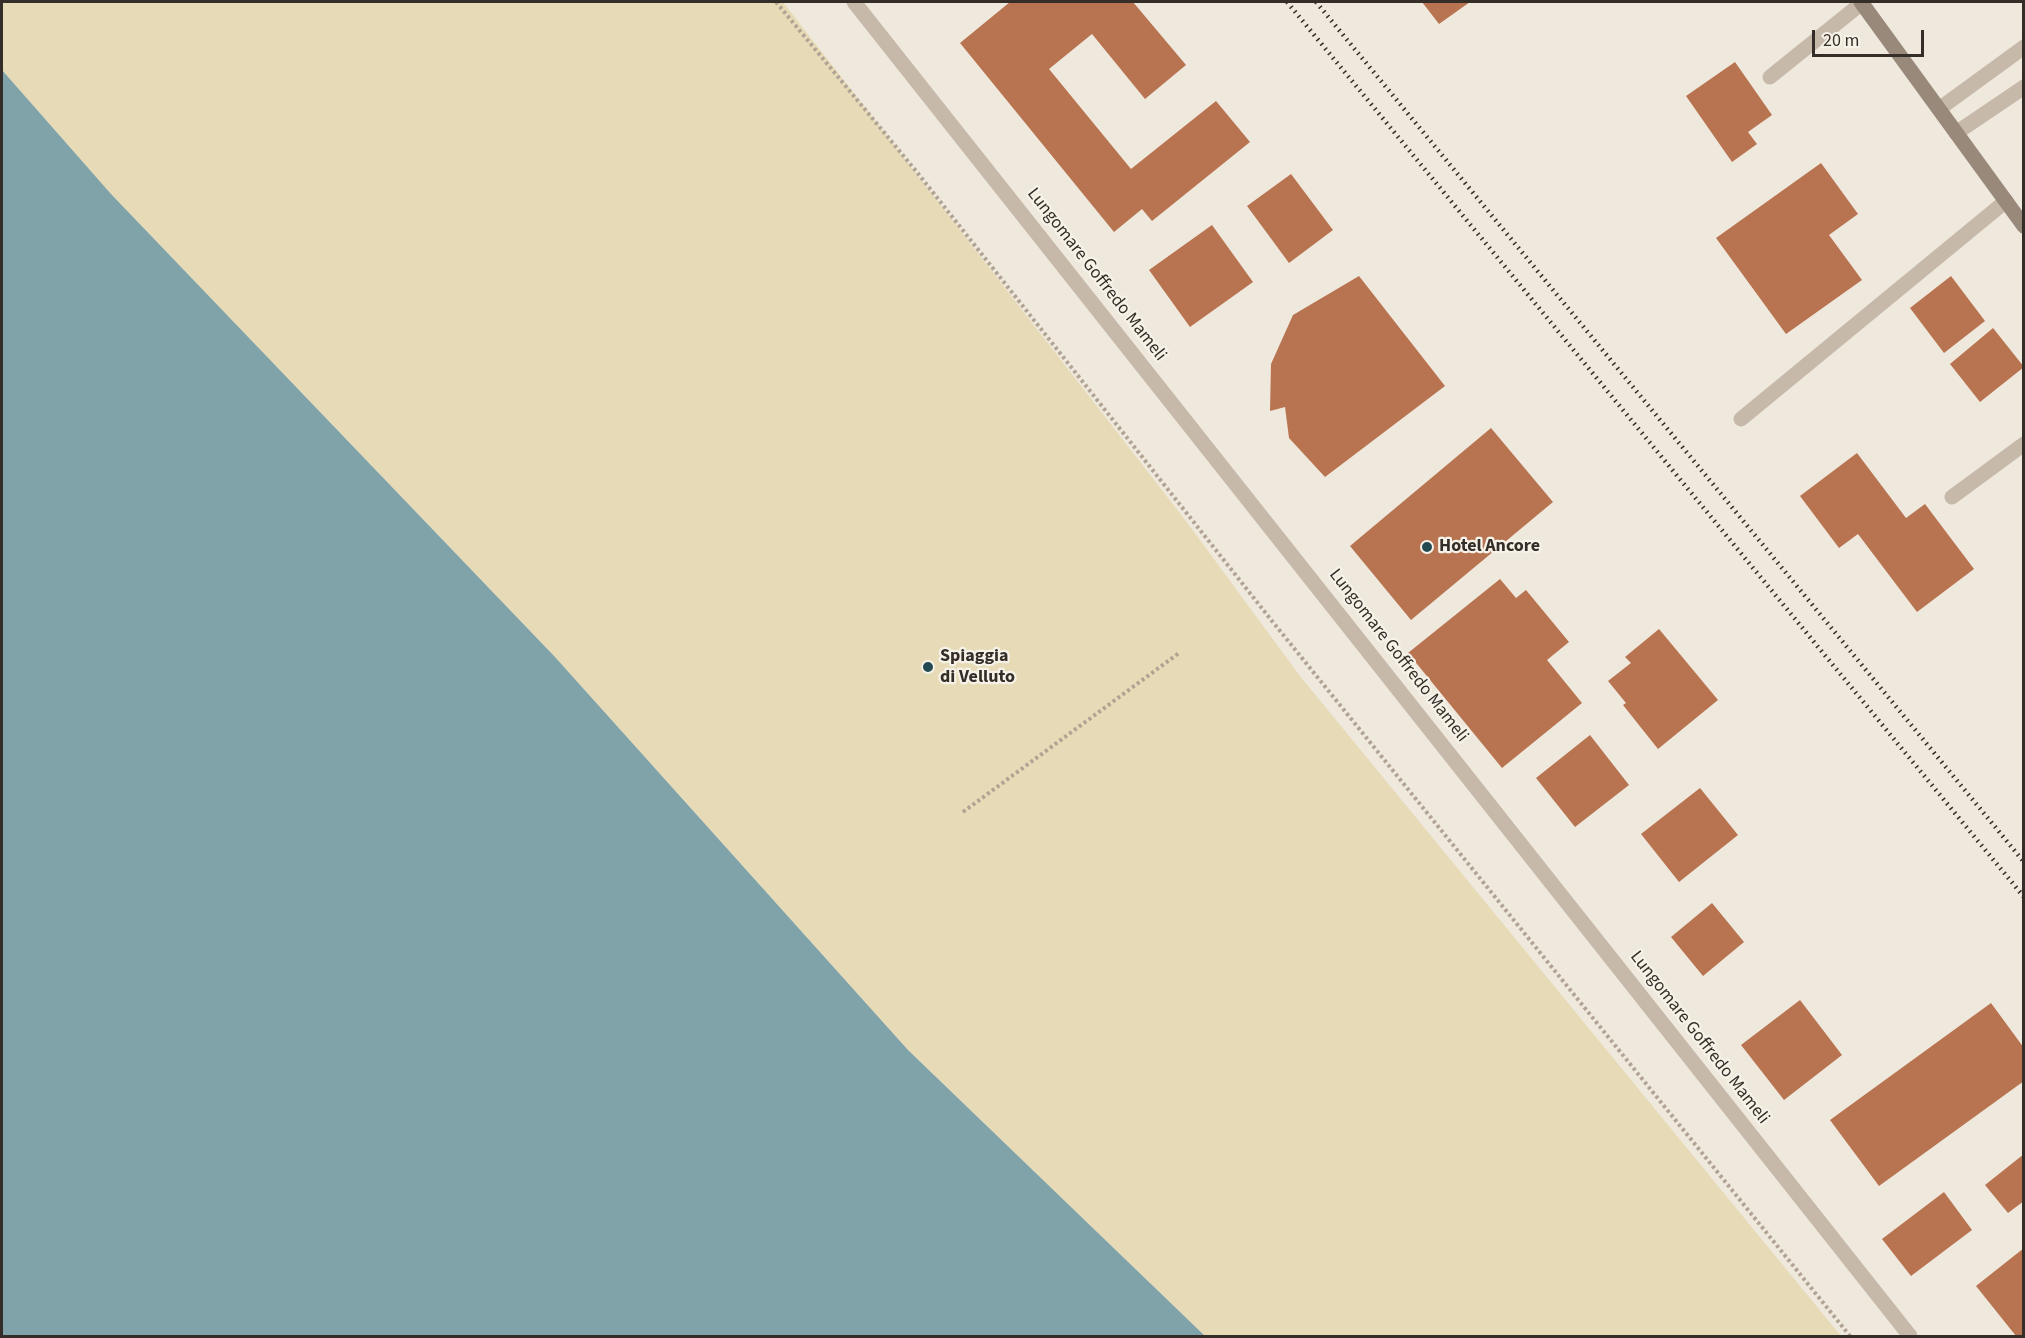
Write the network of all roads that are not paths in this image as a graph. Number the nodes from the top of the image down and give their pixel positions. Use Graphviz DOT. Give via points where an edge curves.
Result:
graph roads {
  1 [pos="854,2"];
  2 [pos="1862,2"];
  3 [pos="2024,47"];
  4 [pos="1770,77"];
  5 [pos="2024,87"];
  6 [pos="1939,109"];
  7 [pos="1956,133"];
  8 [pos="2006,201"];
  9 [pos="2024,225"];
  10 [pos="1742,419"];
  11 [pos="2024,444"];
  12 [pos="1952,497"];
  13 [pos="1910,1336"];
  1 -- 13 [label="street, Lungomare Goffredo Mameli"];
  2 -- 4 [label="street"];
  2 -- 6 [label="main road"];
  3 -- 6 [label="street"];
  5 -- 7 [label="street"];
  6 -- 7 [label="main road"];
  7 -- 8 [label="main road"];
  8 -- 9 [label="main road"];
  8 -- 10 [label="street"];
  11 -- 12 [label="street"];
}
